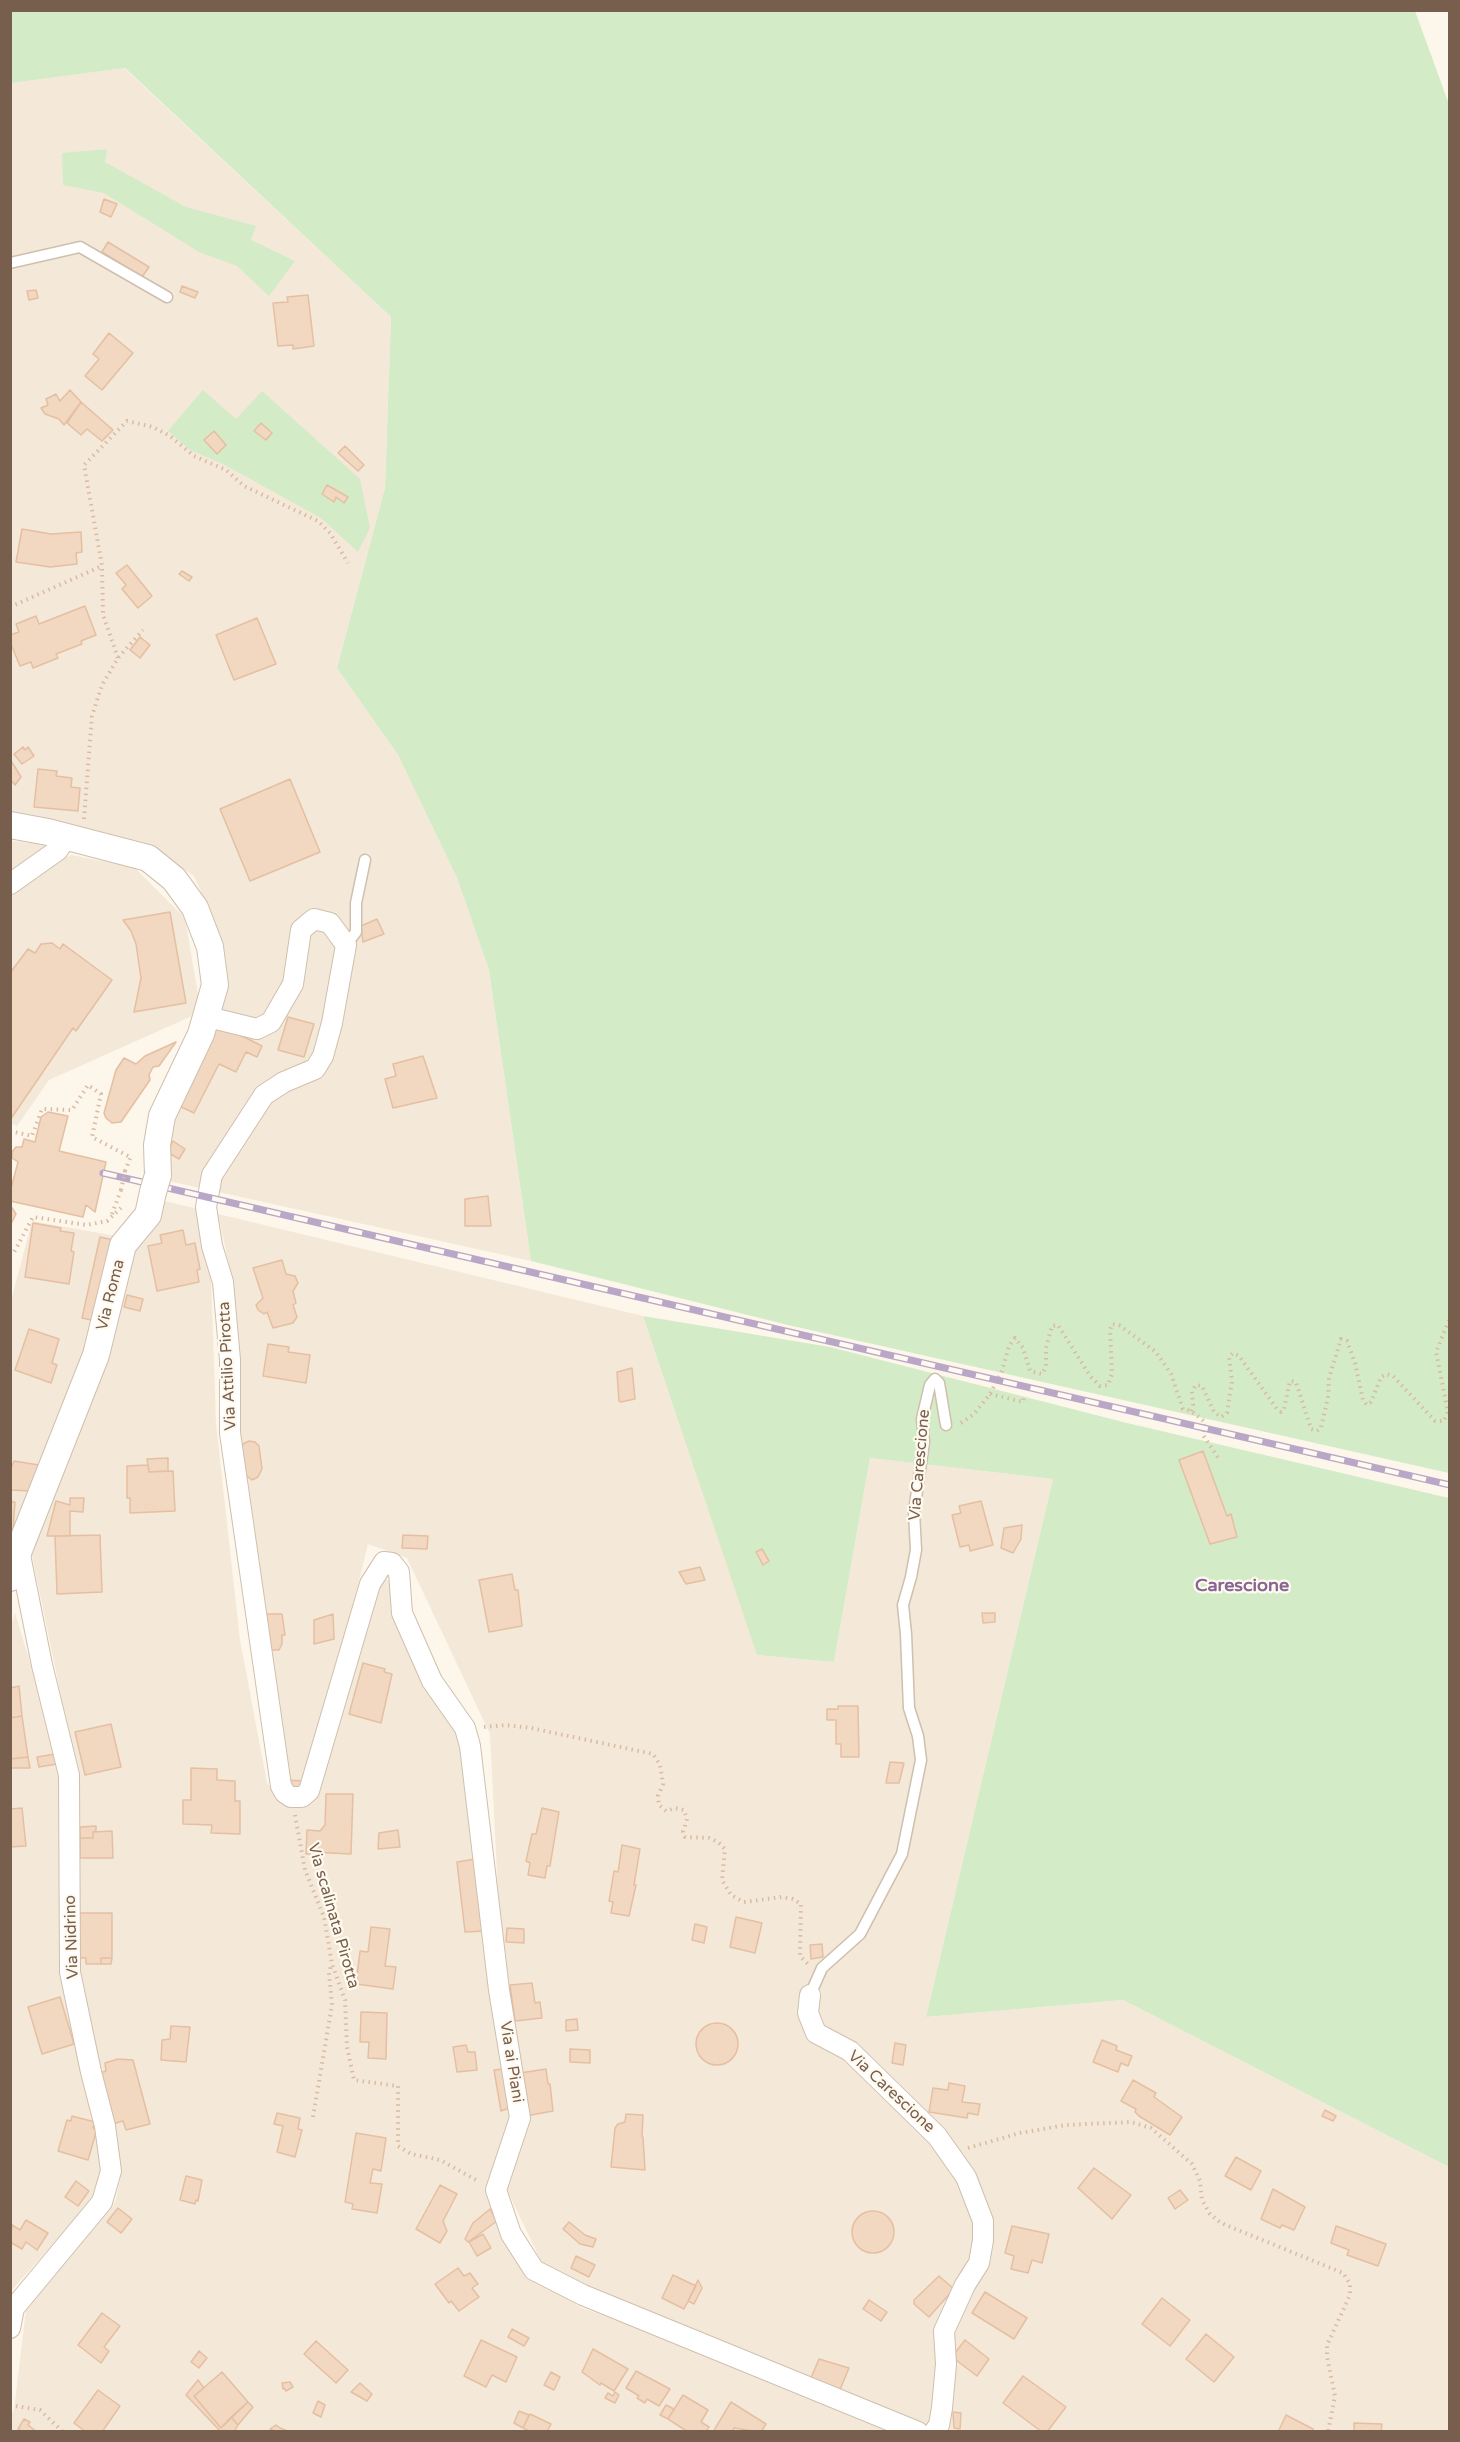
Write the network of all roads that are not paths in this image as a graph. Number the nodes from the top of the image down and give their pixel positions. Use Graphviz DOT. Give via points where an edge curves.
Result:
graph roads {
  1 [pos="10,263"];
  2 [pos="167,297"];
  3 [pos="10,825"];
  4 [pos="74,838"];
  5 [pos="364,860"];
  6 [pos="10,884"];
  7 [pos="346,945"];
  8 [pos="208,1017"];
  9 [pos="946,1425"];
  10 [pos="19,1550"];
  11 [pos="384,1562"];
  12 [pos="10,1578"];
  13 [pos="810,1995"];
  14 [pos="12,2315"];
  15 [pos="918,2432"];
  16 [pos="934,2432"];
  1 -- 2 [label="lane" via="80,247"];
  3 -- 4 [label="street, Via Roma"];
  4 -- 6 [label="street"];
  4 -- 8 [label="street, Via Roma" via="148,858 174,879 195,908 210,947 215,986"];
  5 -- 7 [label="lane" via="356,903 356,932"];
  7 -- 8 [label="street" via="330,923 314,919 301,930 293,984 272,1022 256,1029"];
  7 -- 11 [label="street, Via Attilio Pirotta" via="332,1023 315,1070 264,1095 212,1175 206,1207 223,1282 230,1360 230,1433 260,1651 281,1786 291,1797 302,1797 314,1780 369,1584"];
  8 -- 10 [label="street, Via Roma" via="162,1116 155,1188 147,1215 123,1245 96,1355"];
  9 -- 13 [label="lane, Via Carescione" via="935,1379 922,1419 924,1442 914,1512 916,1550 903,1605 909,1708 921,1760 902,1854 860,1934 822,1968"];
  10 -- 12 [label="street, Via Roma"];
  10 -- 14 [label="street, Via Nidrino" via="69,1775 70,1972 105,2126 111,2171 102,2202"];
  11 -- 15 [label="street, Via ai Piani" via="392,1563 399,1572 402,1613 432,1681 465,1728 470,1746 499,1990 520,2118 496,2190 511,2234 534,2270 583,2295"];
  13 -- 16 [label="street, Via Carescione" via="808,2013 816,2032 850,2051 937,2136 966,2176 983,2221 979,2263 944,2331 942,2408"];
}
